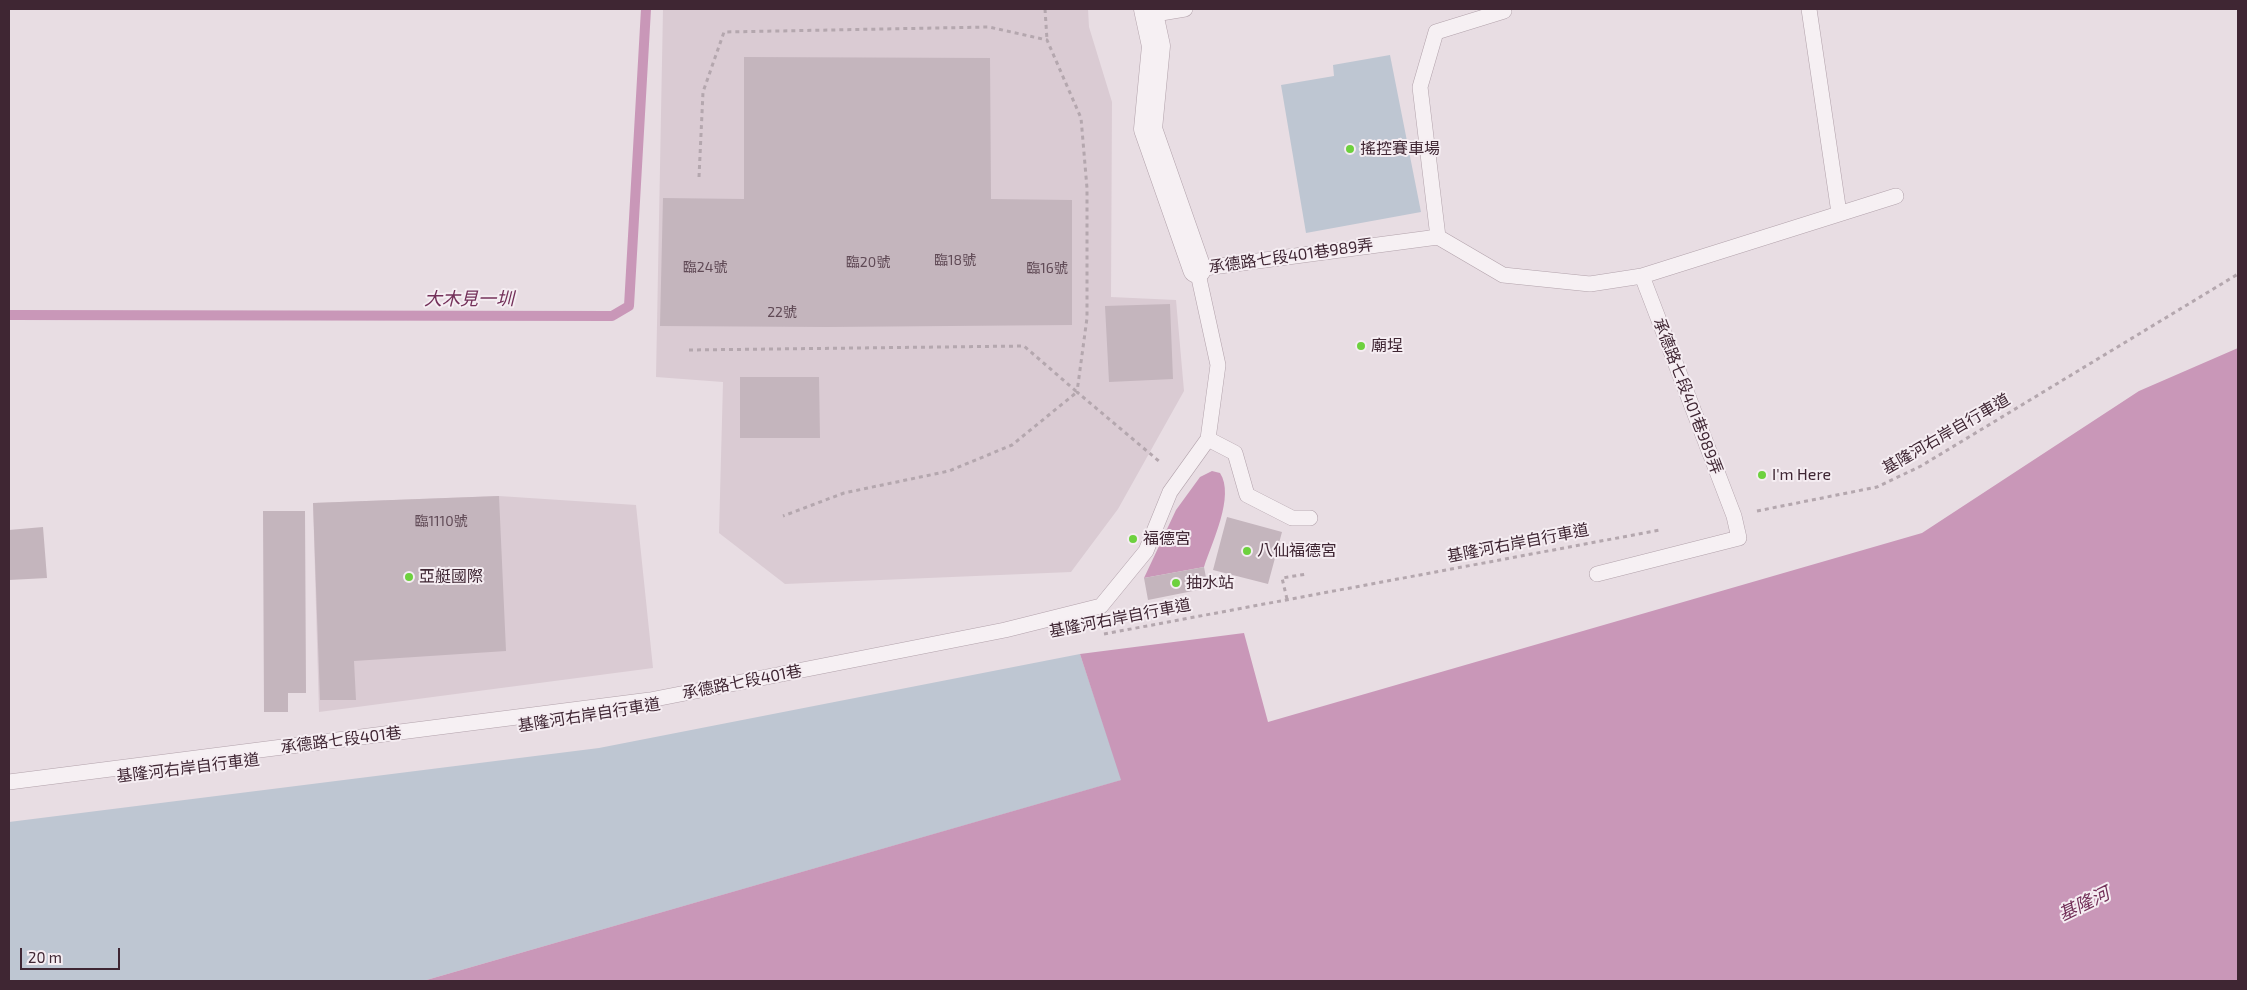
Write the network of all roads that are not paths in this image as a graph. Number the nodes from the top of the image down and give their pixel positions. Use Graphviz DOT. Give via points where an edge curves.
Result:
graph roads {
  1 [pos="1185,9"];
  2 [pos="1809,9"];
  3 [pos="1504,11"];
  4 [pos="1148,12"];
  5 [pos="1896,196"];
  6 [pos="1839,212"];
  7 [pos="1438,237"];
  8 [pos="1197,269"];
  9 [pos="1642,276"];
  10 [pos="1208,439"];
  11 [pos="1310,518"];
  12 [pos="1597,574"];
  13 [pos="9,782"];
  1 -- 4 [label="lane"];
  2 -- 6 [label="lane"];
  3 -- 7 [label="lane" via="1436,32 1420,88"];
  4 -- 8 [label="street, 承德路七段401巷989弄" via="1156,46 1148,129"];
  5 -- 6 [label="lane"];
  6 -- 9 [label="lane"];
  7 -- 8 [label="lane, 承德路七段401巷989弄"];
  7 -- 9 [label="lane" via="1503,276 1590,284"];
  8 -- 10 [label="lane, 承德路七段401巷" via="1218,365"];
  9 -- 12 [label="lane, 承德路七段401巷989弄" via="1740,538"];
  10 -- 11 [label="lane" via="1236,453 1247,495 1292,518"];
  10 -- 13 [label="lane, 承德路七段401巷" via="1170,492 1146,551 1101,606 1005,630 650,700"];
}
